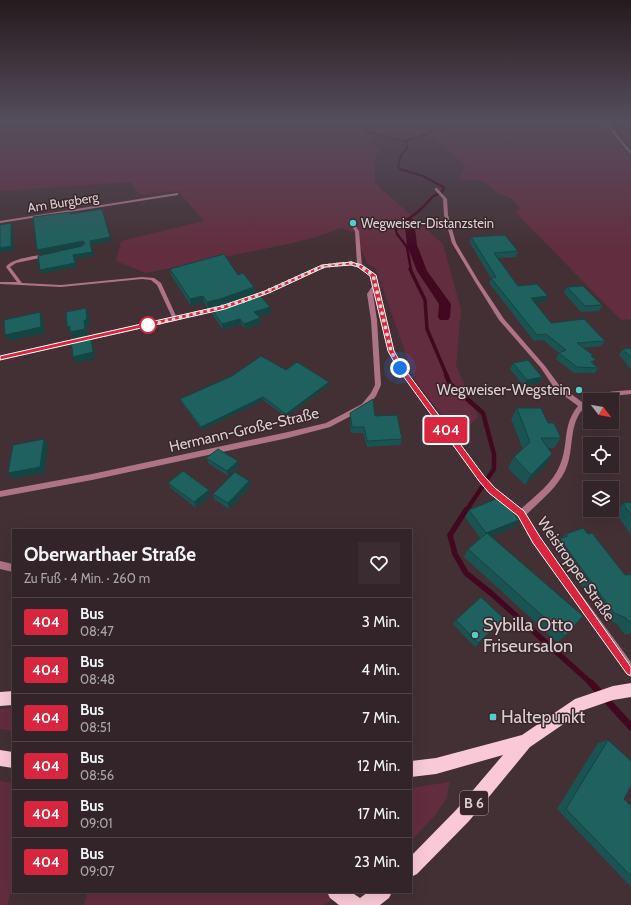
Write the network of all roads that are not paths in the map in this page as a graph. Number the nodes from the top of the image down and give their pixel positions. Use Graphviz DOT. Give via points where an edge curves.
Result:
graph roads {
  1 [pos="436,189"];
  2 [pos="177,194"];
  3 [pos="0,222"];
  4 [pos="350,222"];
  5 [pos="50,254"];
  6 [pos="360,266"];
  7 [pos="0,283"];
  8 [pos="21,284"];
  9 [pos="376,284"];
  10 [pos="244,301"];
  11 [pos="223,308"];
  12 [pos="175,319"];
  13 [pos="0,358"];
  14 [pos="631,392"];
  15 [pos="580,405"];
  16 [pos="0,494"];
  17 [pos="521,514"];
  18 [pos="0,565"];
  19 [pos="12,568"];
  20 [pos="631,670"];
  21 [pos="631,690"];
  22 [pos="12,698"];
  23 [pos="0,699"];
  24 [pos="525,742"];
  25 [pos="0,758"];
  26 [pos="12,760"];
  27 [pos="412,769"];
  28 [pos="412,867"];
  29 [pos="337,893"];
  30 [pos="381,893"];
  31 [pos="354,905"];
  32 [pos="365,905"];
  1 -- 15 [label="street" via="445,199 446,215 454,243 498,314 557,386"];
  2 -- 3 [label="street, Am Burgberg"];
  4 -- 6 [label="street" via="357,231"];
  5 -- 8 [label="street" via="8,265"];
  6 -- 9 [label="street" via="373,275"];
  6 -- 10 [label="street" via="351,263 324,266"];
  7 -- 8 [label="street"];
  8 -- 12 [label="street" via="61,286 152,279 159,284"];
  9 -- 16 [label="street, Hermann-Große-Straße" via="370,294 375,327 378,385 364,406 328,425 288,435"];
  9 -- 17 [label="street" via="385,330 391,351 400,368 482,479 492,491"];
  11 -- 12 [label="street"];
  12 -- 13 [label="street"];
  14 -- 15 [label="street" via="614,393 588,400"];
  15 -- 17 [label="street, Weistropper Straße" via="571,423 569,445 561,471 554,482"];
  17 -- 20 [label="street, Weistropper Straße" via="536,540"];
  18 -- 19 [label="street"];
  21 -- 24 [label="main road, B 6" via="580,704"];
  22 -- 23 [label="main road"];
  24 -- 27 [label="main road, B 6" via="436,766"];
  24 -- 28 [label="main road, B 6" via="463,815"];
  25 -- 26 [label="main road"];
  29 -- 31 [label="main road"];
  30 -- 32 [label="main road"];
}
